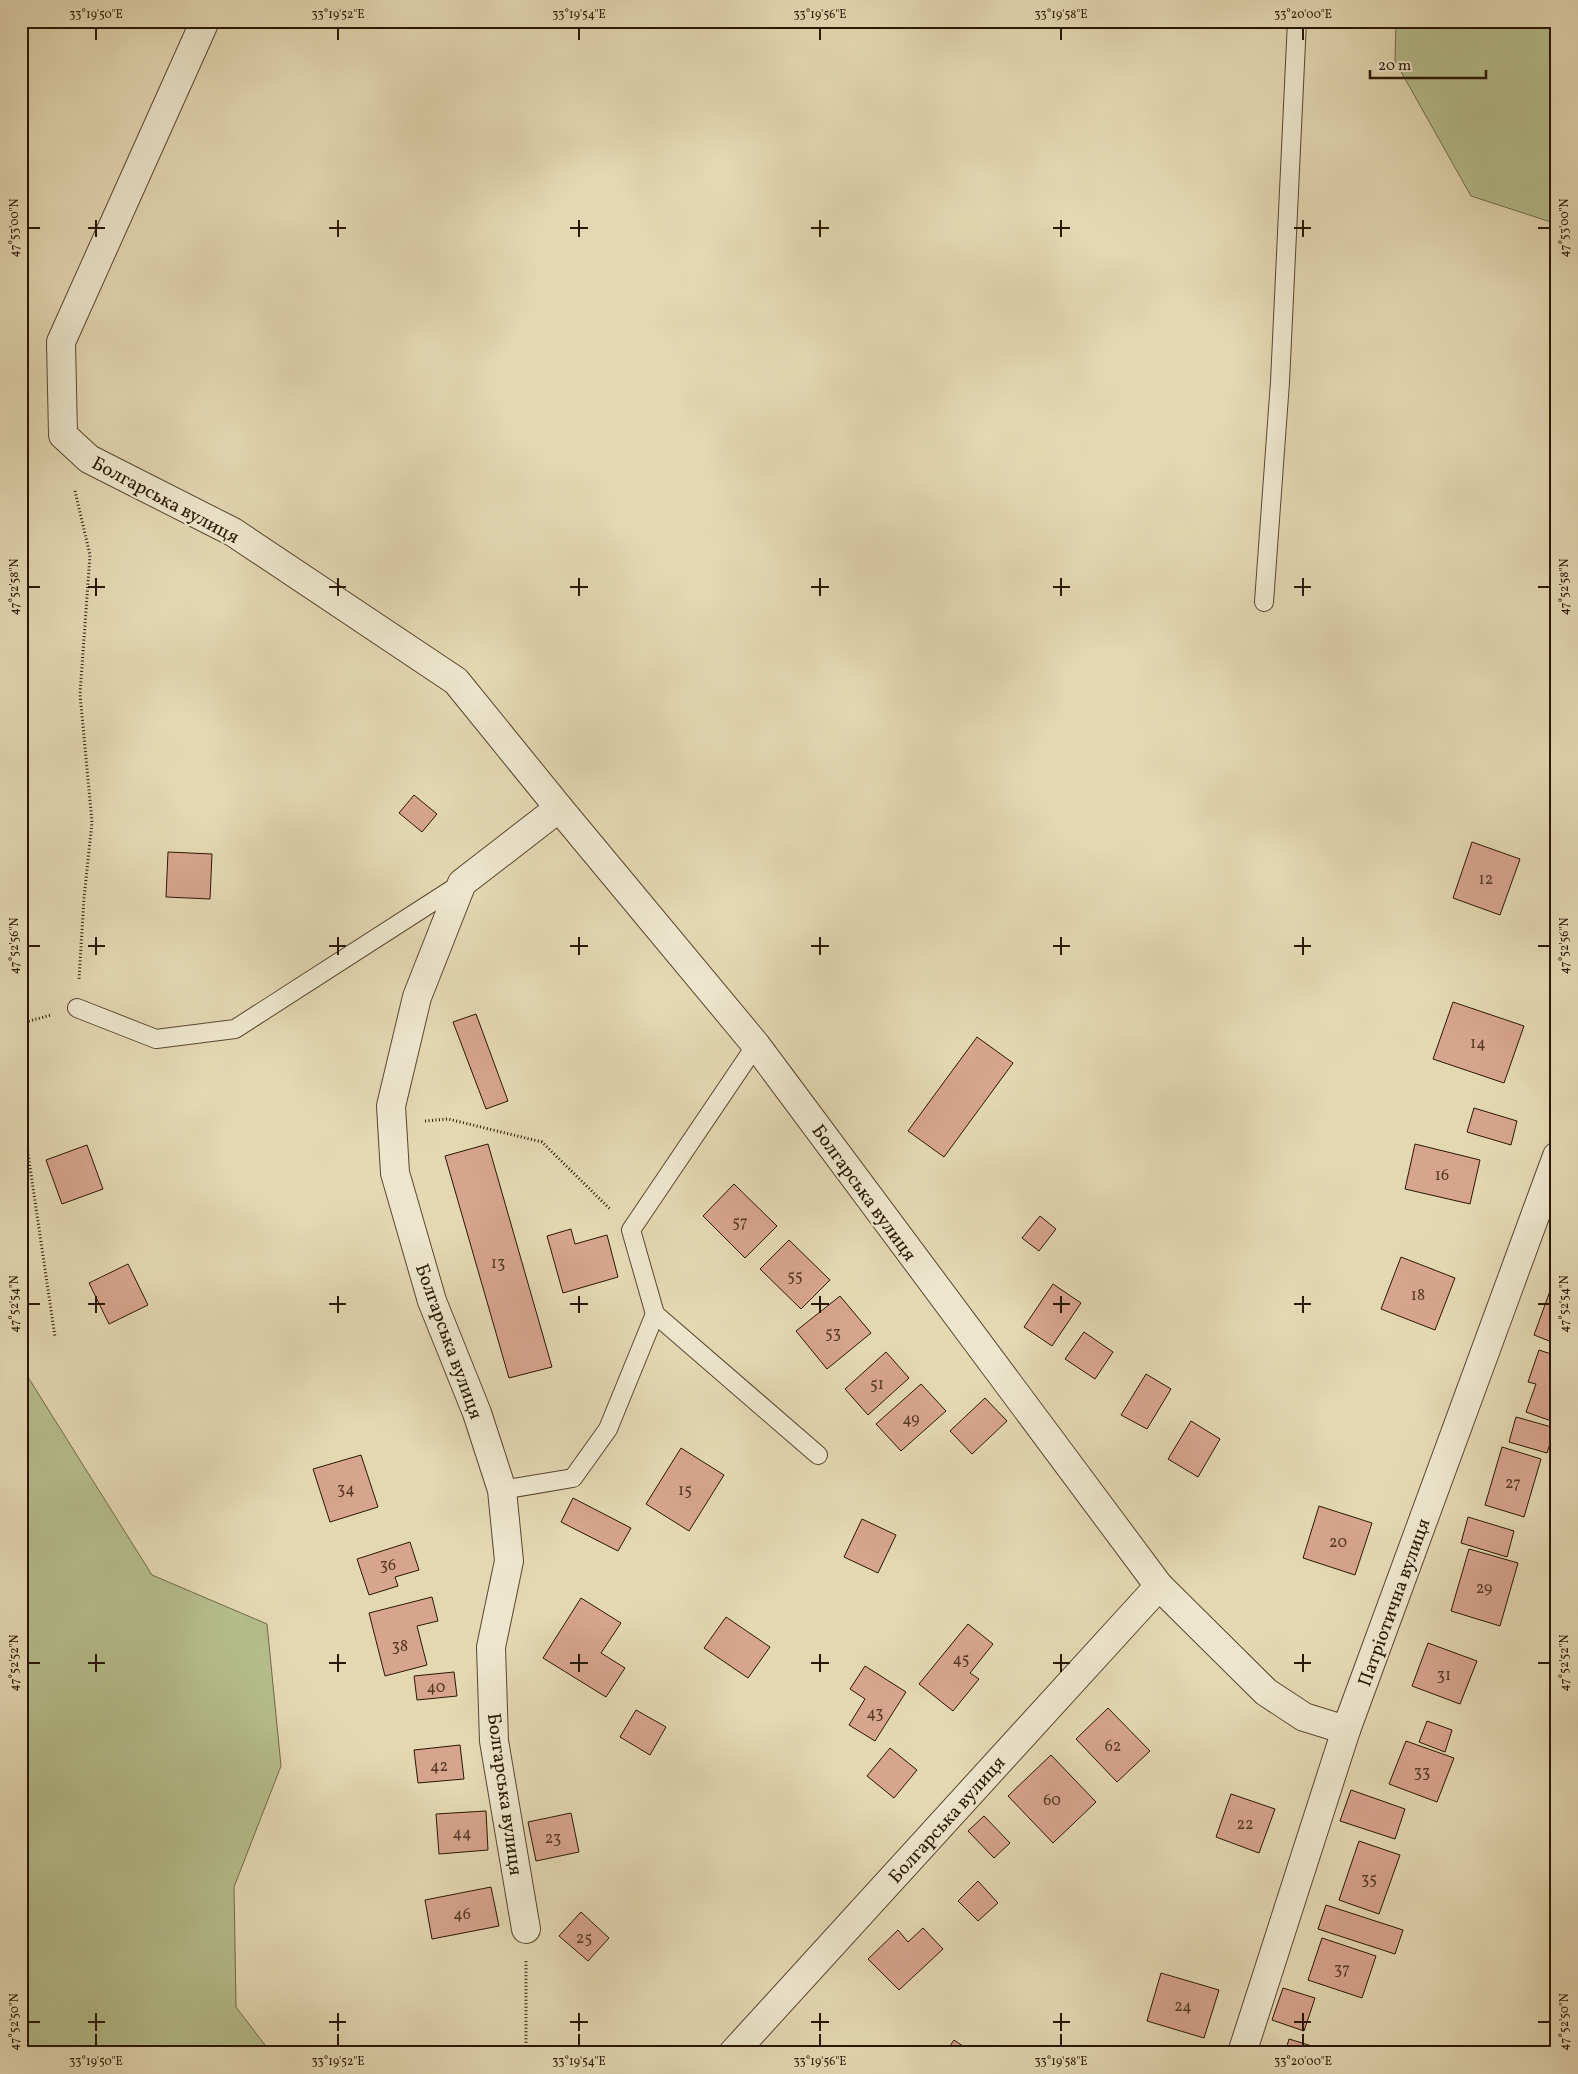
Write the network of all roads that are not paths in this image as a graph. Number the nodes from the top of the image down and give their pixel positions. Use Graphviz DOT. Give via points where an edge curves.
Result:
graph roads {
  1 [pos="204,21"];
  2 [pos="1298,21"];
  3 [pos="1264,602"];
  4 [pos="559,808"];
  5 [pos="462,883"];
  6 [pos="77,1008"];
  7 [pos="756,1045"];
  8 [pos="1557,1156"];
  9 [pos="655,1314"];
  10 [pos="818,1455"];
  11 [pos="502,1490"];
  12 [pos="1159,1586"];
  13 [pos="1346,1730"];
  14 [pos="526,1929"];
  15 [pos="733,2053"];
  16 [pos="1242,2053"];
  1 -- 4 [label="street, Болгарська вулиця" via="61,342 63,435 89,459 233,532 456,681"];
  2 -- 3 [label="lane" via="1280,382"];
  4 -- 5 [label="street"];
  4 -- 7 [label="street, Болгарська вулиця"];
  5 -- 6 [label="lane" via="235,1028 156,1039"];
  5 -- 11 [label="street, Болгарська вулиця" via="417,997 391,1106 395,1173 432,1301 477,1413"];
  7 -- 9 [label="lane" via="631,1230"];
  7 -- 12 [label="street, Болгарська вулиця"];
  8 -- 13 [label="street, Патріотична вулиця"];
  9 -- 10 [label="lane"];
  9 -- 11 [label="lane" via="608,1429 573,1478"];
  11 -- 14 [label="street, Болгарська вулиця" via="509,1561 491,1647 494,1741"];
  12 -- 13 [label="street, Болгарська вулиця" via="1266,1692 1304,1717"];
  12 -- 15 [label="street, Болгарська вулиця"];
  13 -- 16 [label="street, Патріотична вулиця"];
}
